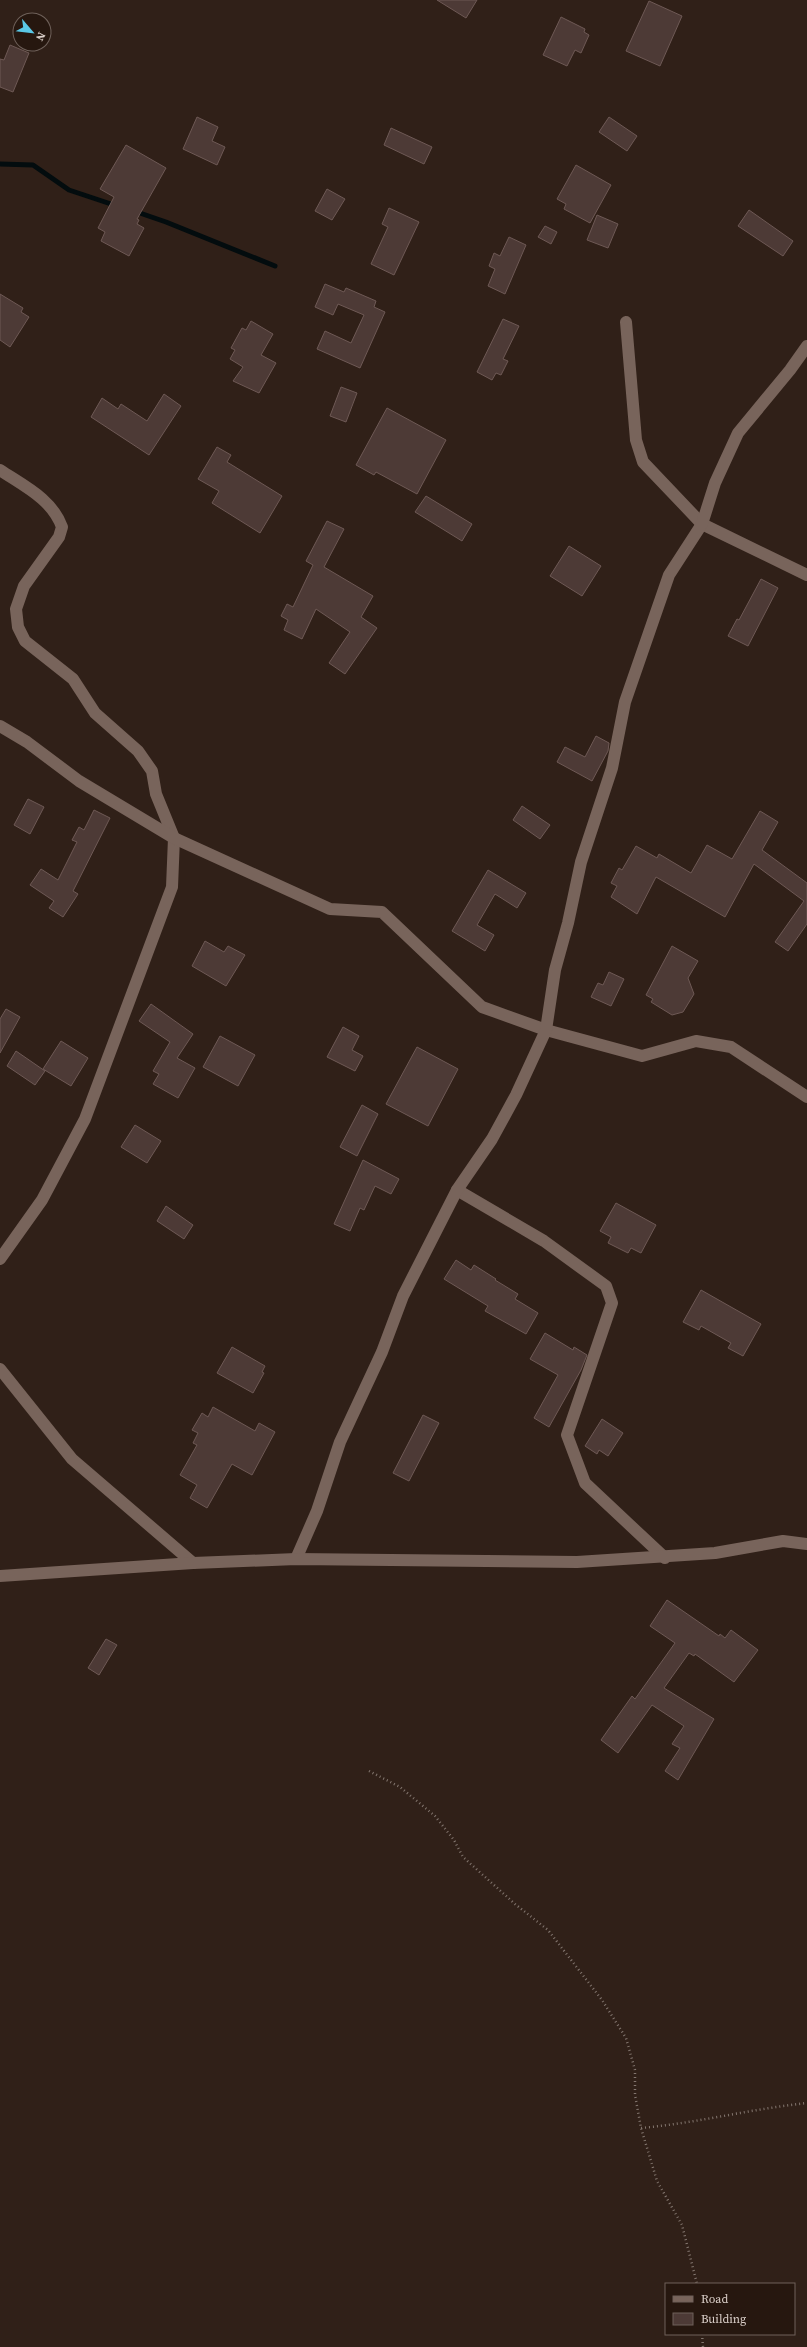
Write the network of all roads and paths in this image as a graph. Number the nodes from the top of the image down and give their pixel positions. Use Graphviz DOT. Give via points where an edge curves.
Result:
graph roads {
  1 [pos="626,322"];
  2 [pos="807,346"];
  3 [pos="0,470"];
  4 [pos="702,524"];
  5 [pos="807,575"];
  6 [pos="0,726"];
  7 [pos="174,838"];
  8 [pos="546,1030"];
  9 [pos="807,1097"];
  10 [pos="457,1190"];
  11 [pos="0,1259"];
  12 [pos="0,1369"];
  13 [pos="807,1544"];
  14 [pos="665,1558"];
  15 [pos="296,1559"];
  16 [pos="193,1563"];
  17 [pos="0,1576"];
  18 [pos="369,1771"];
  19 [pos="807,2103"];
  20 [pos="641,2128"];
  21 [pos="697,2283"];
  22 [pos="702,2335"];
  23 [pos="703,2347"];
  1 -- 4 [label="street" via="638,452 643,462"];
  2 -- 4 [label="street" via="738,433 715,483"];
  3 -- 7 [label="street" via="41,497 58,516 62,527 59,537 24,586 16,609 18,627 25,640 73,679 95,714 138,751 152,771 156,794"];
  4 -- 5 [label="street"];
  4 -- 8 [label="street" via="669,575 625,702 612,768 581,862 555,970"];
  6 -- 7 [label="street" via="27,742 79,781"];
  7 -- 8 [label="street" via="330,909 382,912 482,1007"];
  7 -- 11 [label="street" via="172,887 85,1119 42,1200"];
  8 -- 9 [label="street" via="642,1056 696,1040 731,1047"];
  8 -- 10 [label="street" via="499,1126"];
  10 -- 14 [label="street" via="544,1241 606,1286 612,1303 567,1435 585,1483"];
  10 -- 15 [label="street" via="403,1296 382,1352 340,1442 317,1511"];
  12 -- 16 [label="street" via="72,1459"];
  13 -- 14 [label="street" via="783,1541 715,1553"];
  14 -- 15 [label="street" via="577,1562"];
  15 -- 16 [label="street"];
  16 -- 17 [label="street"];
  18 -- 20 [label="path" via="400,1787 423,1804 454,1840 463,1857 548,1930 602,2000 626,2038 635,2070 635,2095"];
  19 -- 20 [label="path" via="771,2107 687,2124"];
  20 -- 21 [label="path" via="657,2181 682,2225"];
  22 -- 23 [label="path"];
}
